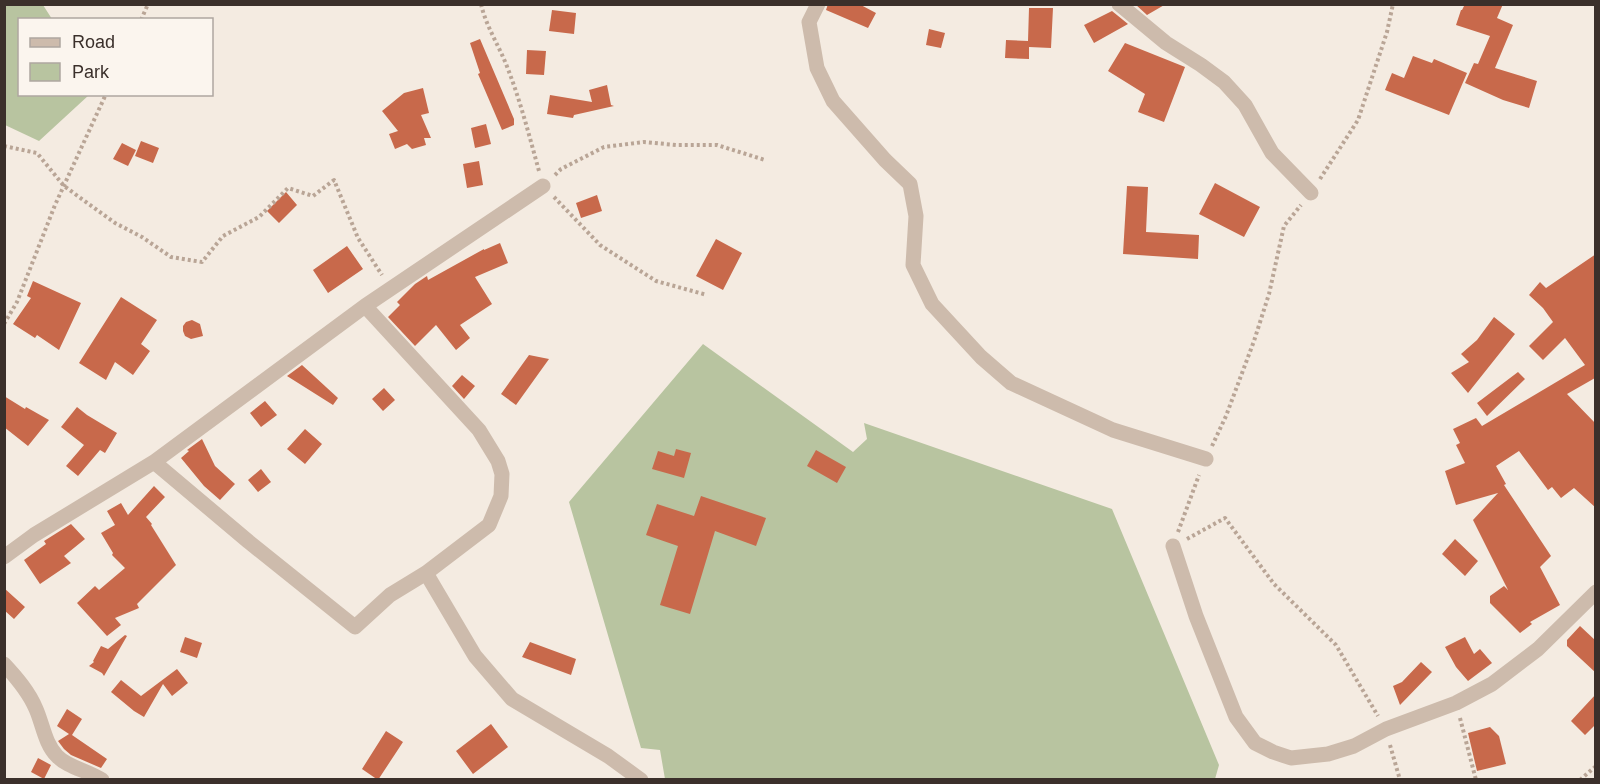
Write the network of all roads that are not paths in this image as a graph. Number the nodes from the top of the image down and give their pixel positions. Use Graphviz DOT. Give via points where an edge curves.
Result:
graph roads {
  1 [pos="818,4"];
  2 [pos="1119,4"];
  3 [pos="543,186"];
  4 [pos="1311,193"];
  5 [pos="365,306"];
  6 [pos="1206,459"];
  7 [pos="154,462"];
  8 [pos="1173,546"];
  9 [pos="4,557"];
  10 [pos="426,573"];
  11 [pos="1596,592"];
  12 [pos="4,664"];
  13 [pos="102,780"];
  14 [pos="641,780"];
  1 -- 6 [label="street" via="809,22 817,68 833,101 910,184 915,216 913,265 932,304 1011,383 1113,430"];
  2 -- 4 [label="street" via="1224,82 1245,105 1272,153"];
  3 -- 5 [label="street"];
  5 -- 7 [label="street"];
  5 -- 10 [label="street" via="479,430 502,474 501,496 489,525"];
  7 -- 9 [label="street"];
  7 -- 10 [label="street" via="356,627 390,596"];
  8 -- 11 [label="street" via="1236,717 1255,743 1292,758 1354,746 1492,684 1538,649"];
  10 -- 14 [label="street" via="475,656 512,699"];
  12 -- 13 [label="street" via="28,692 56,755"];
}
